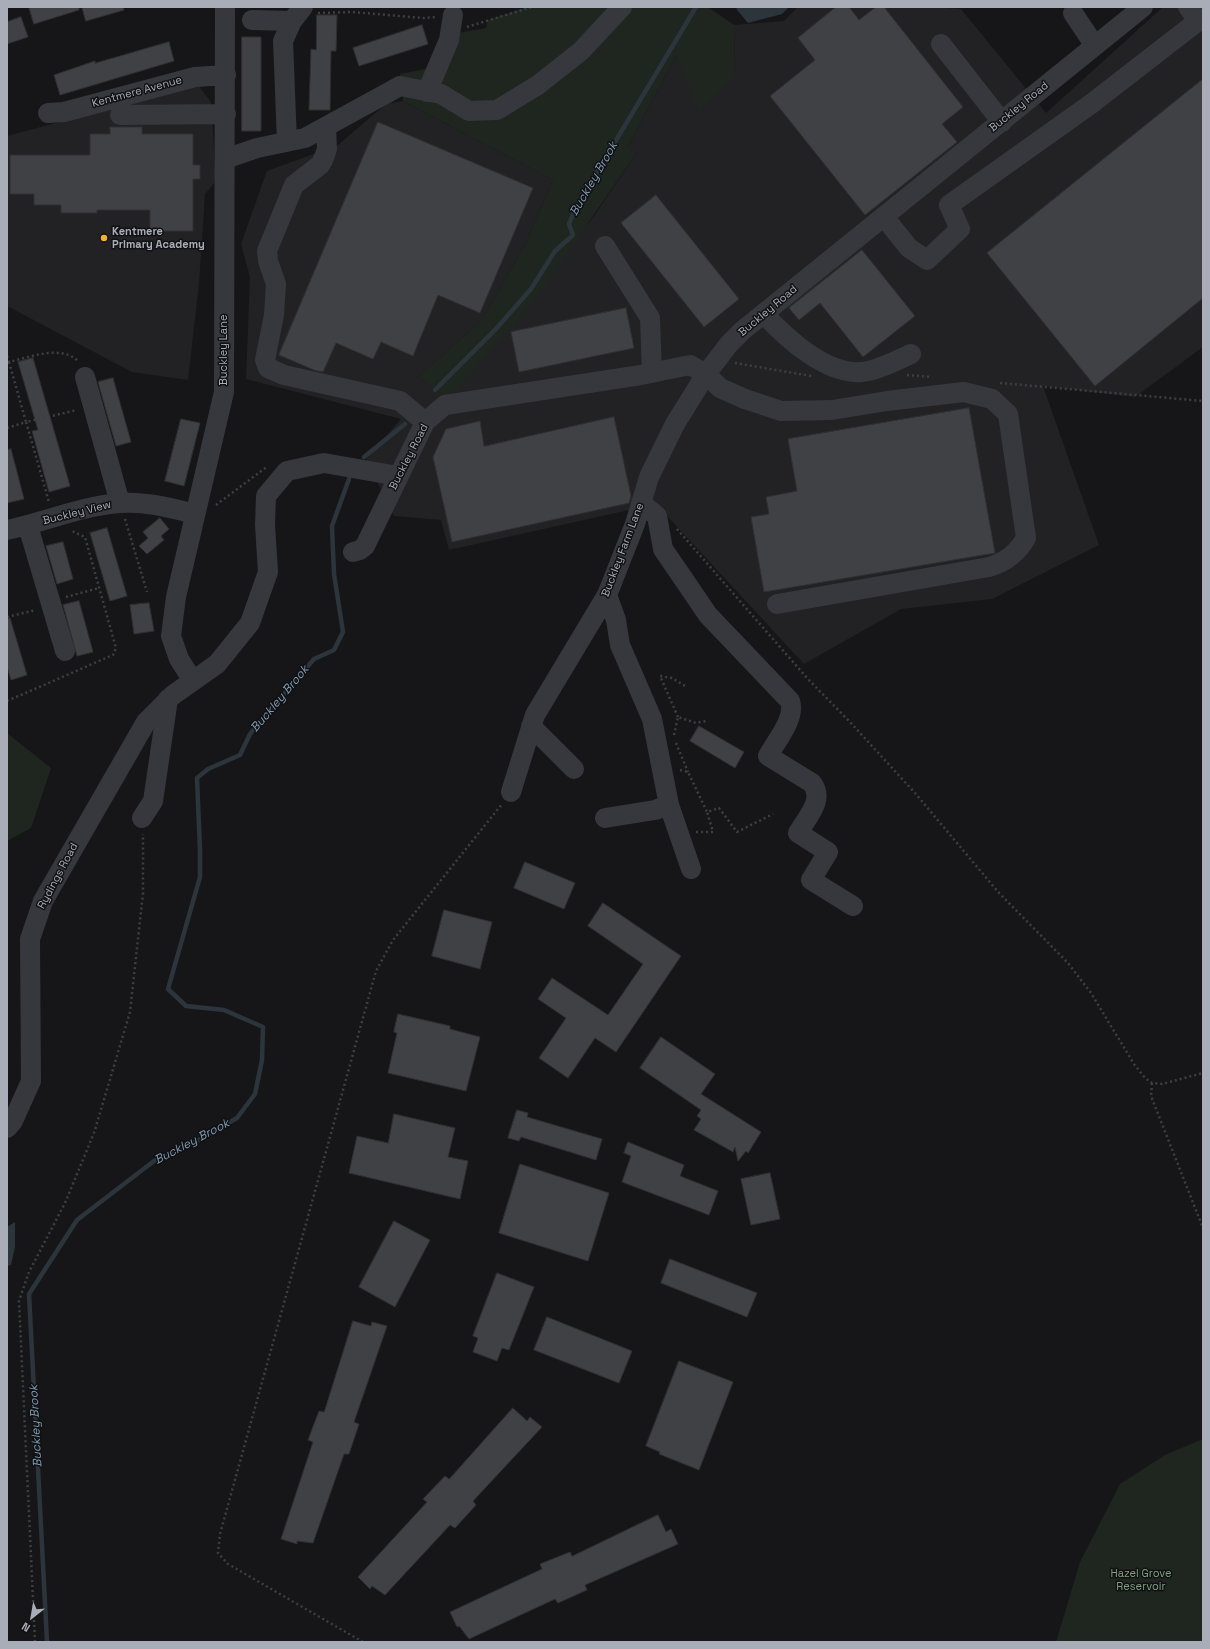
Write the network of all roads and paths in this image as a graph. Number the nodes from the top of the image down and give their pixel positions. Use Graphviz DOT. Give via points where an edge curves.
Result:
graph roads {
  1 [pos="225,7"];
  2 [pos="532,7"];
  3 [pos="622,7"];
  4 [pos="1143,7"];
  5 [pos="1188,7"];
  6 [pos="299,12"];
  7 [pos="1072,13"];
  8 [pos="252,20"];
  9 [pos="452,23"];
  10 [pos="941,44"];
  11 [pos="1095,46"];
  12 [pos="226,75"];
  13 [pos="427,92"];
  14 [pos="48,113"];
  15 [pos="226,114"];
  16 [pos="120,115"];
  17 [pos="1002,122"];
  18 [pos="326,127"];
  19 [pos="287,142"];
  20 [pos="225,159"];
  21 [pos="884,217"];
  22 [pos="605,246"];
  23 [pos="764,314"];
  24 [pos="911,354"];
  25 [pos="7,356"];
  26 [pos="9,362"];
  27 [pos="652,373"];
  28 [pos="706,374"];
  29 [pos="85,377"];
  30 [pos="93,406"];
  31 [pos="26,422"];
  32 [pos="426,422"];
  33 [pos="7,428"];
  34 [pos="270,465"];
  35 [pos="398,476"];
  36 [pos="120,503"];
  37 [pos="641,503"];
  38 [pos="196,514"];
  39 [pos="657,516"];
  40 [pos="53,518"];
  41 [pos="28,526"];
  42 [pos="7,530"];
  43 [pos="353,552"];
  44 [pos="99,588"];
  45 [pos="147,592"];
  46 [pos="607,595"];
  47 [pos="51,604"];
  48 [pos="777,604"];
  49 [pos="7,617"];
  50 [pos="65,651"];
  51 [pos="193,681"];
  52 [pos="685,686"];
  53 [pos="168,699"];
  54 [pos="7,701"];
  55 [pos="678,718"];
  56 [pos="706,721"];
  57 [pos="531,726"];
  58 [pos="574,769"];
  59 [pos="663,772"];
  60 [pos="688,772"];
  61 [pos="511,792"];
  62 [pos="669,804"];
  63 [pos="707,812"];
  64 [pos="773,814"];
  65 [pos="142,818"];
  66 [pos="605,818"];
  67 [pos="678,832"];
  68 [pos="691,869"];
  69 [pos="853,906"];
  70 [pos="1203,1073"];
  71 [pos="1152,1083"];
  72 [pos="7,1128"];
  73 [pos="1203,1228"];
  74 [pos="35,1642"];
  75 [pos="363,1642"];
  1 -- 12 [label="street, Buckley Lane"];
  2 -- 9 [label="path"];
  3 -- 13 [label="street" via="581,51 538,85 497,110 469,111 441,94"];
  4 -- 11 [label="street, Buckley Road"];
  5 -- 21 [label="street" via="1198,21 1091,104 949,205 960,229 927,260 909,248"];
  6 -- 8 [label="street"];
  6 -- 9 [label="path" via="352,12"];
  6 -- 19 [label="street" via="283,40"];
  7 -- 11 [label="street"];
  9 -- 13 [label="street"];
  10 -- 17 [label="street"];
  11 -- 17 [label="street, Buckley Road"];
  12 -- 14 [label="street, Kentmere Avenue" via="195,77 64,112"];
  12 -- 15 [label="street, Buckley Lane"];
  13 -- 18 [label="street" via="400,86"];
  15 -- 16 [label="street"];
  15 -- 20 [label="street, Buckley Lane"];
  17 -- 21 [label="street, Buckley Road"];
  18 -- 19 [label="street" via="305,138"];
  18 -- 32 [label="street" via="327,149 323,160 294,185 267,251 276,284 274,315 265,360 268,368 284,375 400,401"];
  19 -- 20 [label="street" via="257,148"];
  20 -- 38 [label="street, Buckley Lane" via="224,392"];
  21 -- 23 [label="street, Buckley Road"];
  22 -- 27 [label="street" via="650,318"];
  23 -- 24 [label="street" via="778,329 816,359 841,370 862,372"];
  23 -- 28 [label="street, Buckley Road" via="729,344"];
  25 -- 26 [label="path"];
  26 -- 29 [label="path" via="58,352 74,356 81,364"];
  26 -- 31 [label="path"];
  27 -- 28 [label="street, Buckley Road" via="690,365"];
  27 -- 32 [label="street, Buckley Road" via="445,405"];
  28 -- 37 [label="street, Buckley Farm Lane" via="665,444 649,477"];
  28 -- 48 [label="street" via="720,388 781,411 832,410 964,392 992,399 1008,414 1026,538 1020,549 1003,562 989,567"];
  29 -- 30 [label="street"];
  30 -- 31 [label="path"];
  30 -- 36 [label="street"];
  31 -- 33 [label="path"];
  31 -- 40 [label="path"];
  32 -- 35 [label="street, Buckley Road"];
  34 -- 38 [label="path" via="210,509"];
  35 -- 43 [label="street, Buckley Road" via="365,546"];
  35 -- 51 [label="street, Rydings Road" via="324,463 287,471 266,496 268,572 250,623 217,664"];
  36 -- 38 [label="street, Buckley View" via="164,506"];
  36 -- 40 [label="street, Buckley View"];
  36 -- 45 [label="path"];
  37 -- 39 [label="street"];
  37 -- 46 [label="street, Buckley Farm Lane"];
  38 -- 51 [label="street, Buckley Lane" via="176,597 171,636 179,659"];
  39 -- 69 [label="street" via="663,549 708,615 790,701 792,708 789,718 768,756 812,782 816,788 817,800 798,833 828,852 811,880"];
  39 -- 71 [label="path" via="674,526 806,678 915,793 999,893 1068,963 1091,993 1134,1064"];
  40 -- 41 [label="street, Buckley View"];
  40 -- 44 [label="path" via="62,526 84,537"];
  41 -- 42 [label="street, Buckley View"];
  41 -- 47 [label="street"];
  44 -- 47 [label="path"];
  44 -- 54 [label="path" via="116,648 113,655"];
  46 -- 57 [label="street, Buckley Farm Lane" via="534,715"];
  46 -- 59 [label="street" via="616,620 620,645 652,719"];
  47 -- 49 [label="path"];
  47 -- 50 [label="street"];
  51 -- 53 [label="street, Rydings Road"];
  52 -- 55 [label="path" via="672,678 660,676"];
  53 -- 65 [label="street" via="153,801"];
  53 -- 72 [label="street, Rydings Road" via="146,722 43,901 30,939 31,1081 13,1121"];
  55 -- 56 [label="path" via="696,723"];
  55 -- 60 [label="path" via="673,732"];
  57 -- 58 [label="street"];
  57 -- 61 [label="street, Buckley Farm Lane"];
  59 -- 60 [label="path"];
  59 -- 62 [label="street"];
  60 -- 63 [label="path"];
  61 -- 75 [label="path" via="393,940 376,972 220,1534 218,1553 228,1564"];
  62 -- 66 [label="street" via="655,810"];
  62 -- 67 [label="street"];
  63 -- 64 [label="path" via="719,808 737,832"];
  63 -- 67 [label="path" via="712,832"];
  65 -- 74 [label="path" via="143,894 130,1012 94,1133 65,1203 29,1272 19,1301"];
  67 -- 68 [label="street"];
  70 -- 71 [label="path" via="1162,1084"];
  71 -- 73 [label="path" via="1151,1096"];
}
